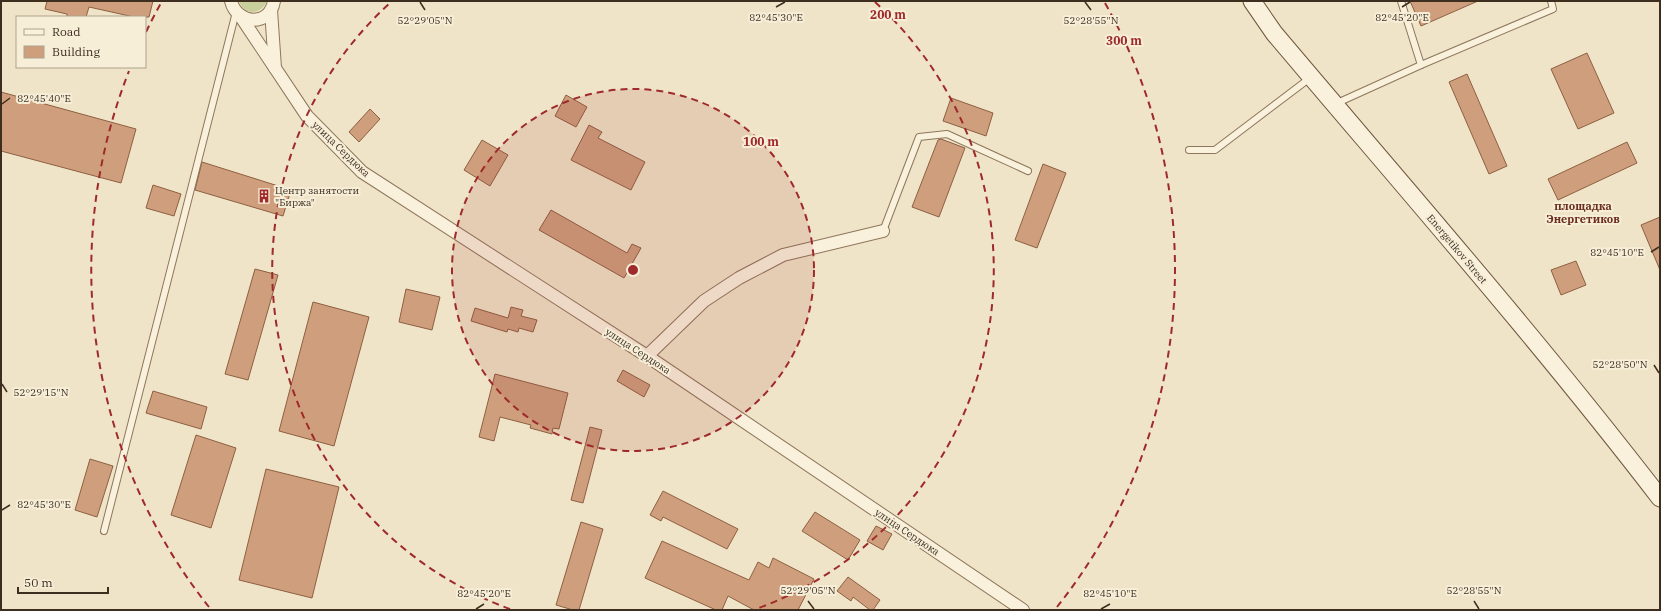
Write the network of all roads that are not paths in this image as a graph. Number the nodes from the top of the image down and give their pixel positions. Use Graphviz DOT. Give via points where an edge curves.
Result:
graph roads {
  1 [pos="1252,1"];
  2 [pos="1401,1"];
  3 [pos="1551,1"];
  4 [pos="273,6"];
  5 [pos="233,8"];
  6 [pos="1420,65"];
  7 [pos="275,69"];
  8 [pos="1311,77"];
  9 [pos="1334,104"];
  10 [pos="1189,150"];
  11 [pos="1028,171"];
  12 [pos="883,232"];
  13 [pos="647,356"];
  14 [pos="1660,498"];
  15 [pos="104,531"];
  16 [pos="1023,610"];
  1 -- 8 [label="main road, Energetikov Street" via="1274,33"];
  2 -- 6 [label="lane"];
  3 -- 6 [label="lane" via="1553,9"];
  4 -- 5 [label="street" via="261,18 248,19"];
  4 -- 7 [label="street"];
  5 -- 7 [label="street, улица Сердюка"];
  5 -- 15 [label="lane"];
  6 -- 9 [label="lane"];
  7 -- 13 [label="street, улица Сердюка" via="307,116 362,172"];
  8 -- 9 [label="main road, Energetikov Street"];
  8 -- 10 [label="lane" via="1215,150"];
  9 -- 14 [label="main road, Energetikov Street" via="1558,369"];
  11 -- 12 [label="lane" via="947,134 919,137"];
  12 -- 13 [label="street" via="783,255 745,274 704,301"];
  13 -- 16 [label="street, улица Сердюка"];
}
